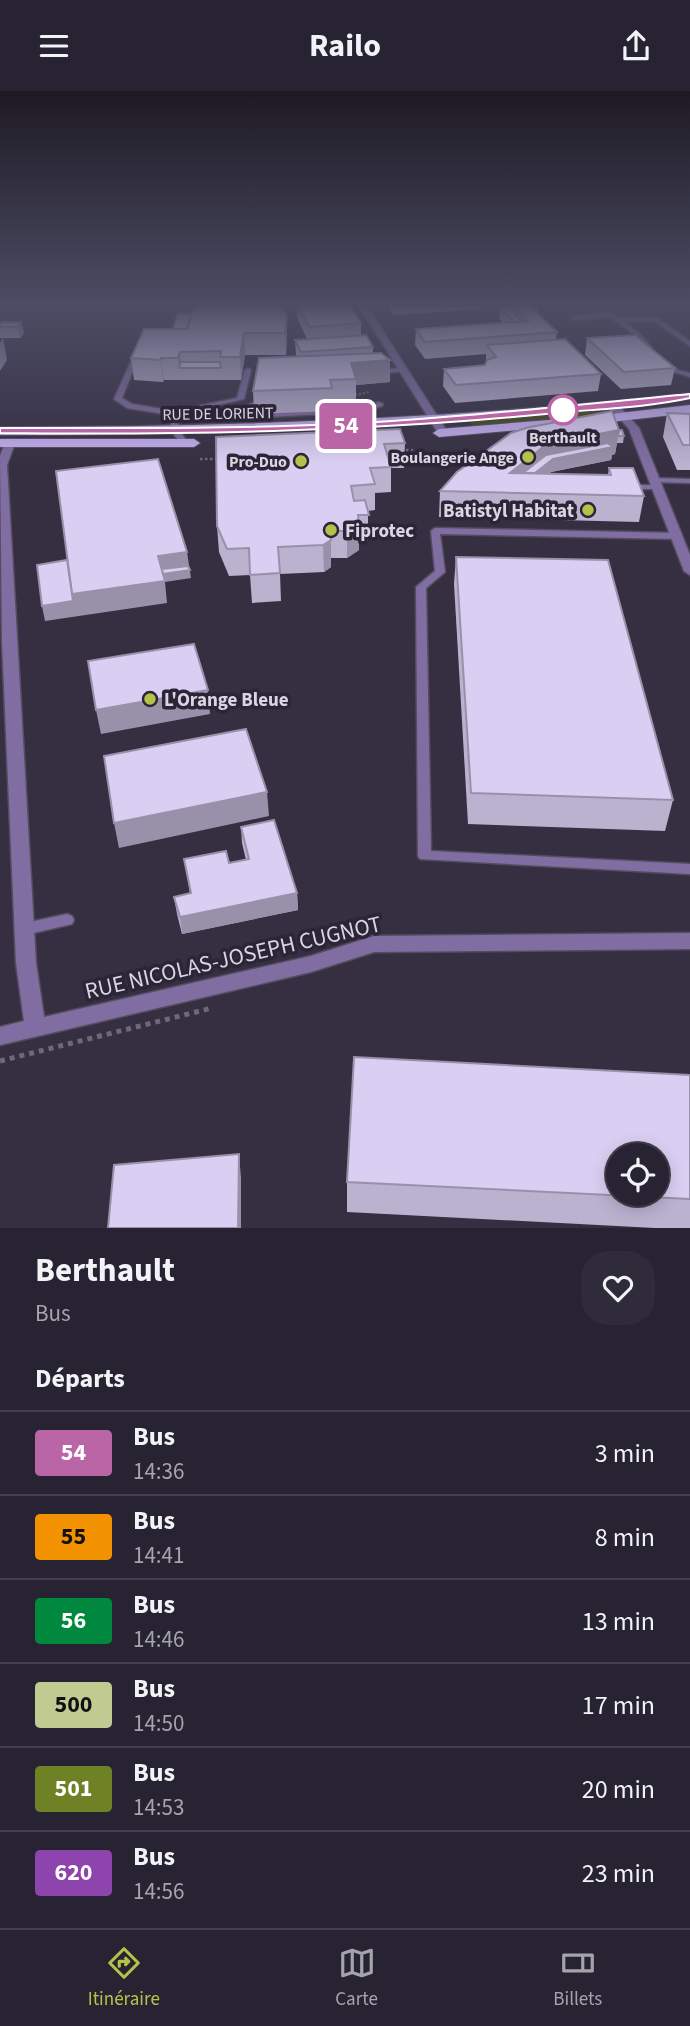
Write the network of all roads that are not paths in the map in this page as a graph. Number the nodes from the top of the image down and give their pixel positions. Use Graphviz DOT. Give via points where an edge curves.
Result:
graph roads {
  1 [pos="135,359"];
  2 [pos="397,359"];
  3 [pos="662,359"];
  4 [pos="248,370"];
  5 [pos="404,370"];
  6 [pos="366,372"];
  7 [pos="690,375"];
  8 [pos="690,396"];
  9 [pos="252,405"];
  10 [pos="331,405"];
  11 [pos="613,405"];
  12 [pos="690,409"];
  13 [pos="174,413"];
  14 [pos="626,417"];
  15 [pos="440,427"];
  16 [pos="0,431"];
  17 [pos="175,432"];
  18 [pos="5,443"];
  19 [pos="185,444"];
  20 [pos="690,481"];
  21 [pos="656,484"];
  22 [pos="625,487"];
  23 [pos="682,539"];
  24 [pos="690,571"];
  25 [pos="4,642"];
  26 [pos="690,869"];
  27 [pos="67,920"];
  28 [pos="25,929"];
  29 [pos="690,941"];
  30 [pos="34,1027"];
  31 [pos="0,1036"];
  1 -- 13 [label="lane" via="118,399 130,406"];
  2 -- 5 [label="street"];
  3 -- 7 [label="lane" via="676,371"];
  4 -- 13 [label="lane" via="240,399"];
  5 -- 6 [label="lane"];
  5 -- 15 [label="street"];
  8 -- 11 [label="main road, RUE DE LORIENT"];
  9 -- 10 [label="lane" via="250,416 359,410 379,404"];
  11 -- 14 [label="street"];
  11 -- 15 [label="main road, RUE DE LORIENT"];
  12 -- 14 [label="main road, RUE DE LORIENT"];
  13 -- 17 [label="lane"];
  14 -- 15 [label="main road, RUE DE LORIENT"];
  14 -- 21 [label="street"];
  15 -- 17 [label="main road, RUE DE LORIENT"];
  15 -- 19 [label="main road, RUE DE LORIENT"];
  16 -- 17 [label="main road, RUE DE LORIENT"];
  17 -- 19 [label="lane"];
  18 -- 19 [label="main road, RUE DE LORIENT"];
  18 -- 25 [label="street"];
  20 -- 21 [label="lane"];
  21 -- 22 [label="lane"];
  21 -- 23 [label="street"];
  23 -- 24 [label="street"];
  23 -- 26 [label="lane" via="435,531 440,572 421,587 425,856"];
  25 -- 28 [label="street"];
  27 -- 28 [label="lane"];
  28 -- 30 [label="street"];
  29 -- 30 [label="street, RUE NICOLAS-JOSEPH CUGNOT" via="374,944 311,964"];
  30 -- 31 [label="street, RUE NICOLAS-JOSEPH CUGNOT"];
}
